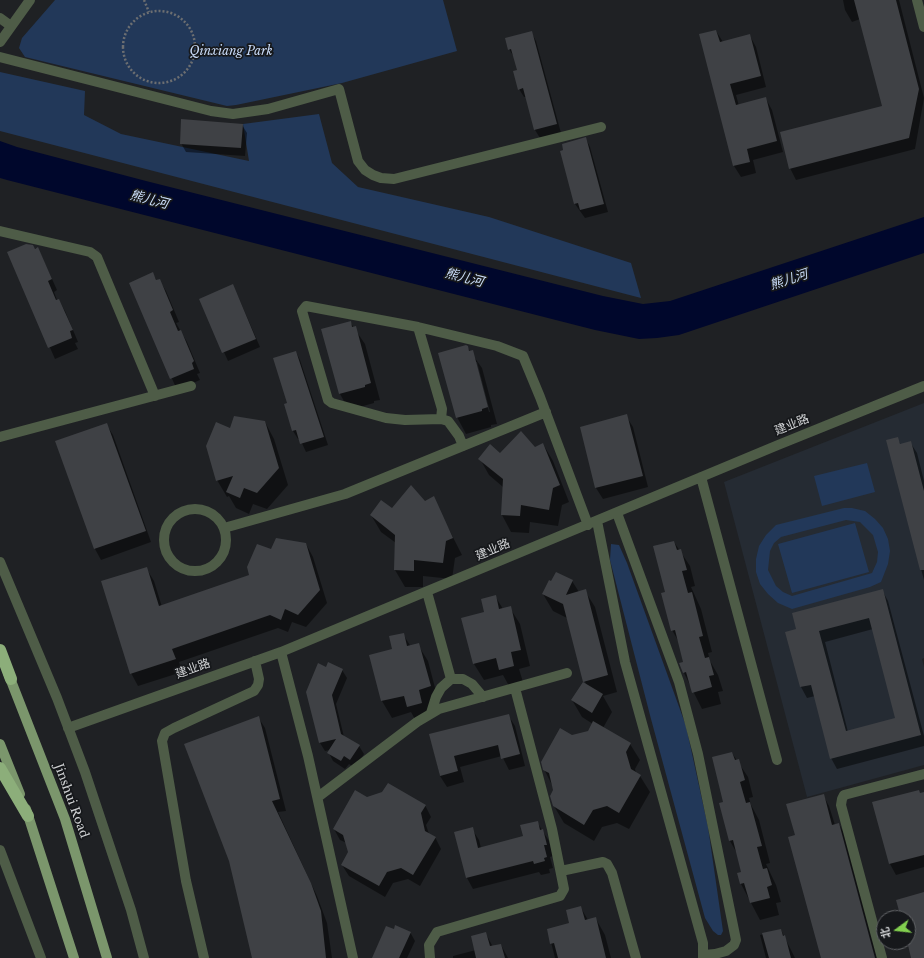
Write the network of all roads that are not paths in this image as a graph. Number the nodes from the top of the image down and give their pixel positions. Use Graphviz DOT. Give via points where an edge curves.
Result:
graph roads {
  1 [pos="30,0"];
  2 [pos="917,0"];
  3 [pos="0,18"];
  4 [pos="12,26"];
  5 [pos="924,27"];
  6 [pos="1,38"];
  7 [pos="0,57"];
  8 [pos="601,127"];
  9 [pos="0,231"];
  10 [pos="418,327"];
  11 [pos="191,386"];
  12 [pos="924,386"];
  13 [pos="155,396"];
  14 [pos="546,412"];
  15 [pos="441,419"];
  16 [pos="0,438"];
  17 [pos="463,446"];
  18 [pos="701,478"];
  19 [pos="617,513"];
  20 [pos="592,523"];
  21 [pos="224,528"];
  22 [pos="0,562"];
  23 [pos="427,592"];
  24 [pos="0,650"];
  25 [pos="281,652"];
  26 [pos="0,656"];
  27 [pos="255,661"];
  28 [pos="567,673"];
  29 [pos="11,679"];
  30 [pos="451,679"];
  31 [pos="515,688"];
  32 [pos="483,697"];
  33 [pos="431,713"];
  34 [pos="68,728"];
  35 [pos="0,744"];
  36 [pos="777,760"];
  37 [pos="0,768"];
  38 [pos="924,774"];
  39 [pos="318,797"];
  40 [pos="28,816"];
  41 [pos="0,850"];
  42 [pos="561,871"];
  43 [pos="5,875"];
  44 [pos="704,956"];
  45 [pos="41,958"];
  46 [pos="74,958"];
  47 [pos="107,958"];
  48 [pos="144,958"];
  49 [pos="204,958"];
  50 [pos="353,958"];
  51 [pos="430,958"];
  52 [pos="636,958"];
  53 [pos="882,958"];
  1 -- 4 [label="street"];
  2 -- 5 [label="street"];
  3 -- 4 [label="street"];
  4 -- 6 [label="street"];
  7 -- 8 [label="street" via="210,111 233,114 268,109 339,89 358,162 365,170 381,178 394,179"];
  9 -- 13 [label="street" via="90,252 97,257"];
  10 -- 14 [label="street" via="497,346 523,356"];
  10 -- 15 [label="street" via="442,409"];
  10 -- 15 [label="street" via="306,306 302,311 328,400 386,418"];
  11 -- 13 [label="street"];
  12 -- 18 [label="street, 建业路"];
  13 -- 16 [label="street"];
  14 -- 17 [label="street"];
  14 -- 20 [label="street"];
  15 -- 17 [label="street" via="448,421"];
  17 -- 21 [label="street" via="345,494"];
  18 -- 19 [label="street, 建业路"];
  18 -- 36 [label="street"];
  19 -- 20 [label="street, 建业路"];
  19 -- 44 [label="street" via="679,682 698,754 736,940 726,951"];
  20 -- 23 [label="street, 建业路"];
  20 -- 44 [label="street" via="625,662 699,928"];
  21 -- 21 [label="street" via="227,536 224,553 206,570 189,571 181,568 169,557 165,549 164,537 168,526 185,510 208,511"];
  22 -- 34 [label="street"];
  23 -- 25 [label="street, 建业路"];
  23 -- 30 [label="street"];
  24 -- 29 [label="highway"];
  25 -- 27 [label="street, 建业路"];
  25 -- 39 [label="street"];
  26 -- 29 [label="main road, Jinshui Road"];
  27 -- 34 [label="street, 建业路"];
  27 -- 49 [label="street" via="259,679 254,691 174,728 165,733 162,740 186,881"];
  28 -- 31 [label="street"];
  29 -- 47 [label="main road, Jinshui Road" via="64,819"];
  30 -- 32 [label="street" via="462,679 472,684"];
  30 -- 33 [label="street" via="441,688"];
  31 -- 32 [label="street"];
  31 -- 42 [label="street"];
  32 -- 33 [label="street"];
  33 -- 39 [label="street"];
  34 -- 48 [label="street" via="131,910"];
  35 -- 40 [label="main road"];
  37 -- 40 [label="highway"];
  38 -- 53 [label="street" via="844,795 842,800 841,806"];
  39 -- 50 [label="street"];
  40 -- 46 [label="main road"];
  41 -- 43 [label="street"];
  42 -- 51 [label="street" via="564,889 560,896 437,932 430,945"];
  42 -- 52 [label="street" via="603,862 607,864 612,872"];
  43 -- 45 [label="street"];
}
